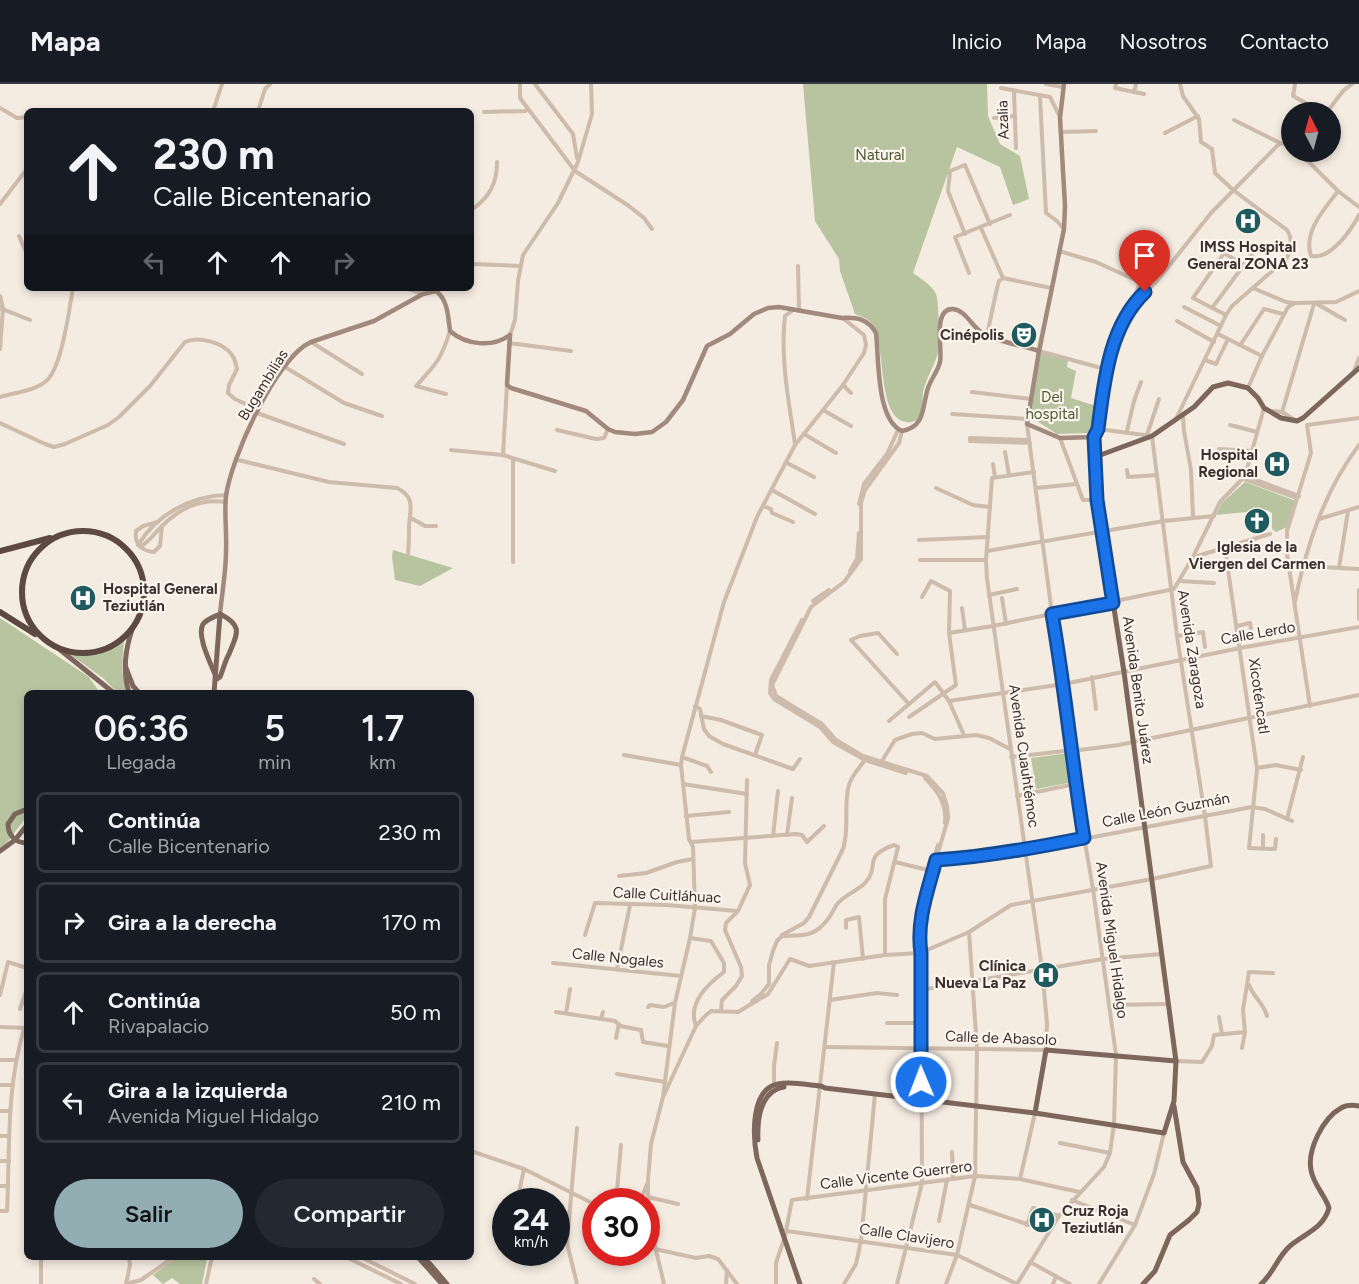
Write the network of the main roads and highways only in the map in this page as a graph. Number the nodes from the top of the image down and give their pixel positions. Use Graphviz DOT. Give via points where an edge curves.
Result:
graph roads {
  1 [pos="1063,86"];
  2 [pos="425,291"];
  3 [pos="1039,351"];
  4 [pos="1359,369"];
  5 [pos="1095,458"];
  6 [pos="57,537"];
  7 [pos="0,551"];
  8 [pos="0,612"];
  9 [pos="220,614"];
  10 [pos="132,627"];
  11 [pos="37,634"];
  12 [pos="59,649"];
  13 [pos="124,663"];
  14 [pos="98,678"];
  15 [pos="216,682"];
  16 [pos="106,690"];
  17 [pos="111,690"];
  18 [pos="128,690"];
  19 [pos="136,690"];
  20 [pos="214,690"];
  21 [pos="24,810"];
  22 [pos="24,829"];
  23 [pos="15,840"];
  24 [pos="24,842"];
  25 [pos="0,851"];
  26 [pos="1046,1050"];
  27 [pos="1176,1061"];
  28 [pos="1174,1101"];
  29 [pos="1359,1106"];
  30 [pos="1035,1113"];
  31 [pos="421,1260"];
  32 [pos="427,1260"];
  33 [pos="442,1284"];
  34 [pos="447,1284"];
  35 [pos="801,1284"];
  36 [pos="1143,1284"];
  37 [pos="1261,1284"];
  1 -- 3 [label="main road, Avenida Miguel Hidalgo" via="1060,118 1064,228"];
  2 -- 3 [label="main road, Bugambilias" via="442,296 450,331 466,340 486,344 510,335 507,385 586,411 608,429 625,433 646,434 660,428 683,400 707,346 768,308 862,319 871,325 876,333 882,397 888,417 900,431 912,430 922,414 928,386 940,362 940,319 944,312 961,312 987,335"];
  2 -- 9 [label="main road, Bugambilias" via="374,321 311,342 285,367 252,420 226,495"];
  3 -- 5 [label="main road, Avenida Miguel Hidalgo" via="1028,422 1058,437 1094,437"];
  4 -- 5 [label="main road" via="1297,421 1266,409 1248,388 1228,383 1213,387 1174,422"];
  5 -- 27 [label="main road, Avenida Benito Juárez" via="1097,500"];
  6 -- 7 [label="highway"];
  6 -- 10 [label="highway" via="72,532 95,532 111,538 135,560 144,590"];
  6 -- 11 [label="highway" via="42,547 27,568 23,585 24,605"];
  8 -- 11 [label="highway"];
  9 -- 15 [label="main road"];
  9 -- 15 [label="main road" via="203,625 201,634"];
  9 -- 15 [label="main road" via="237,630 236,641"];
  10 -- 12 [label="highway" via="115,644 101,650 75,653"];
  10 -- 13 [label="main road"];
  11 -- 12 [label="highway"];
  12 -- 14 [label="main road"];
  13 -- 18 [label="main road"];
  13 -- 19 [label="main road"];
  14 -- 16 [label="main road"];
  14 -- 17 [label="main road"];
  15 -- 20 [label="main road"];
  21 -- 23 [label="main road" via="9,821 9,831"];
  22 -- 23 [label="main road"];
  23 -- 24 [label="main road"];
  23 -- 25 [label="main road"];
  26 -- 27 [label="main road, Calle de Abasolo"];
  26 -- 30 [label="main road, Avenida Cuauhtémoc"];
  27 -- 28 [label="main road, Avenida Benito Juárez"];
  28 -- 30 [label="main road, Avenida Benito Juárez" via="1164,1134"];
  28 -- 36 [label="main road" via="1183,1162 1197,1188 1199,1204 1197,1212 1170,1235 1155,1271"];
  29 -- 37 [label="main road" via="1336,1111 1315,1143 1310,1169 1329,1208 1326,1218 1320,1227 1288,1248"];
  30 -- 35 [label="main road" via="822,1088 779,1085 765,1090 754,1129 754,1145"];
  31 -- 33 [label="main road"];
  32 -- 34 [label="main road"];
}
